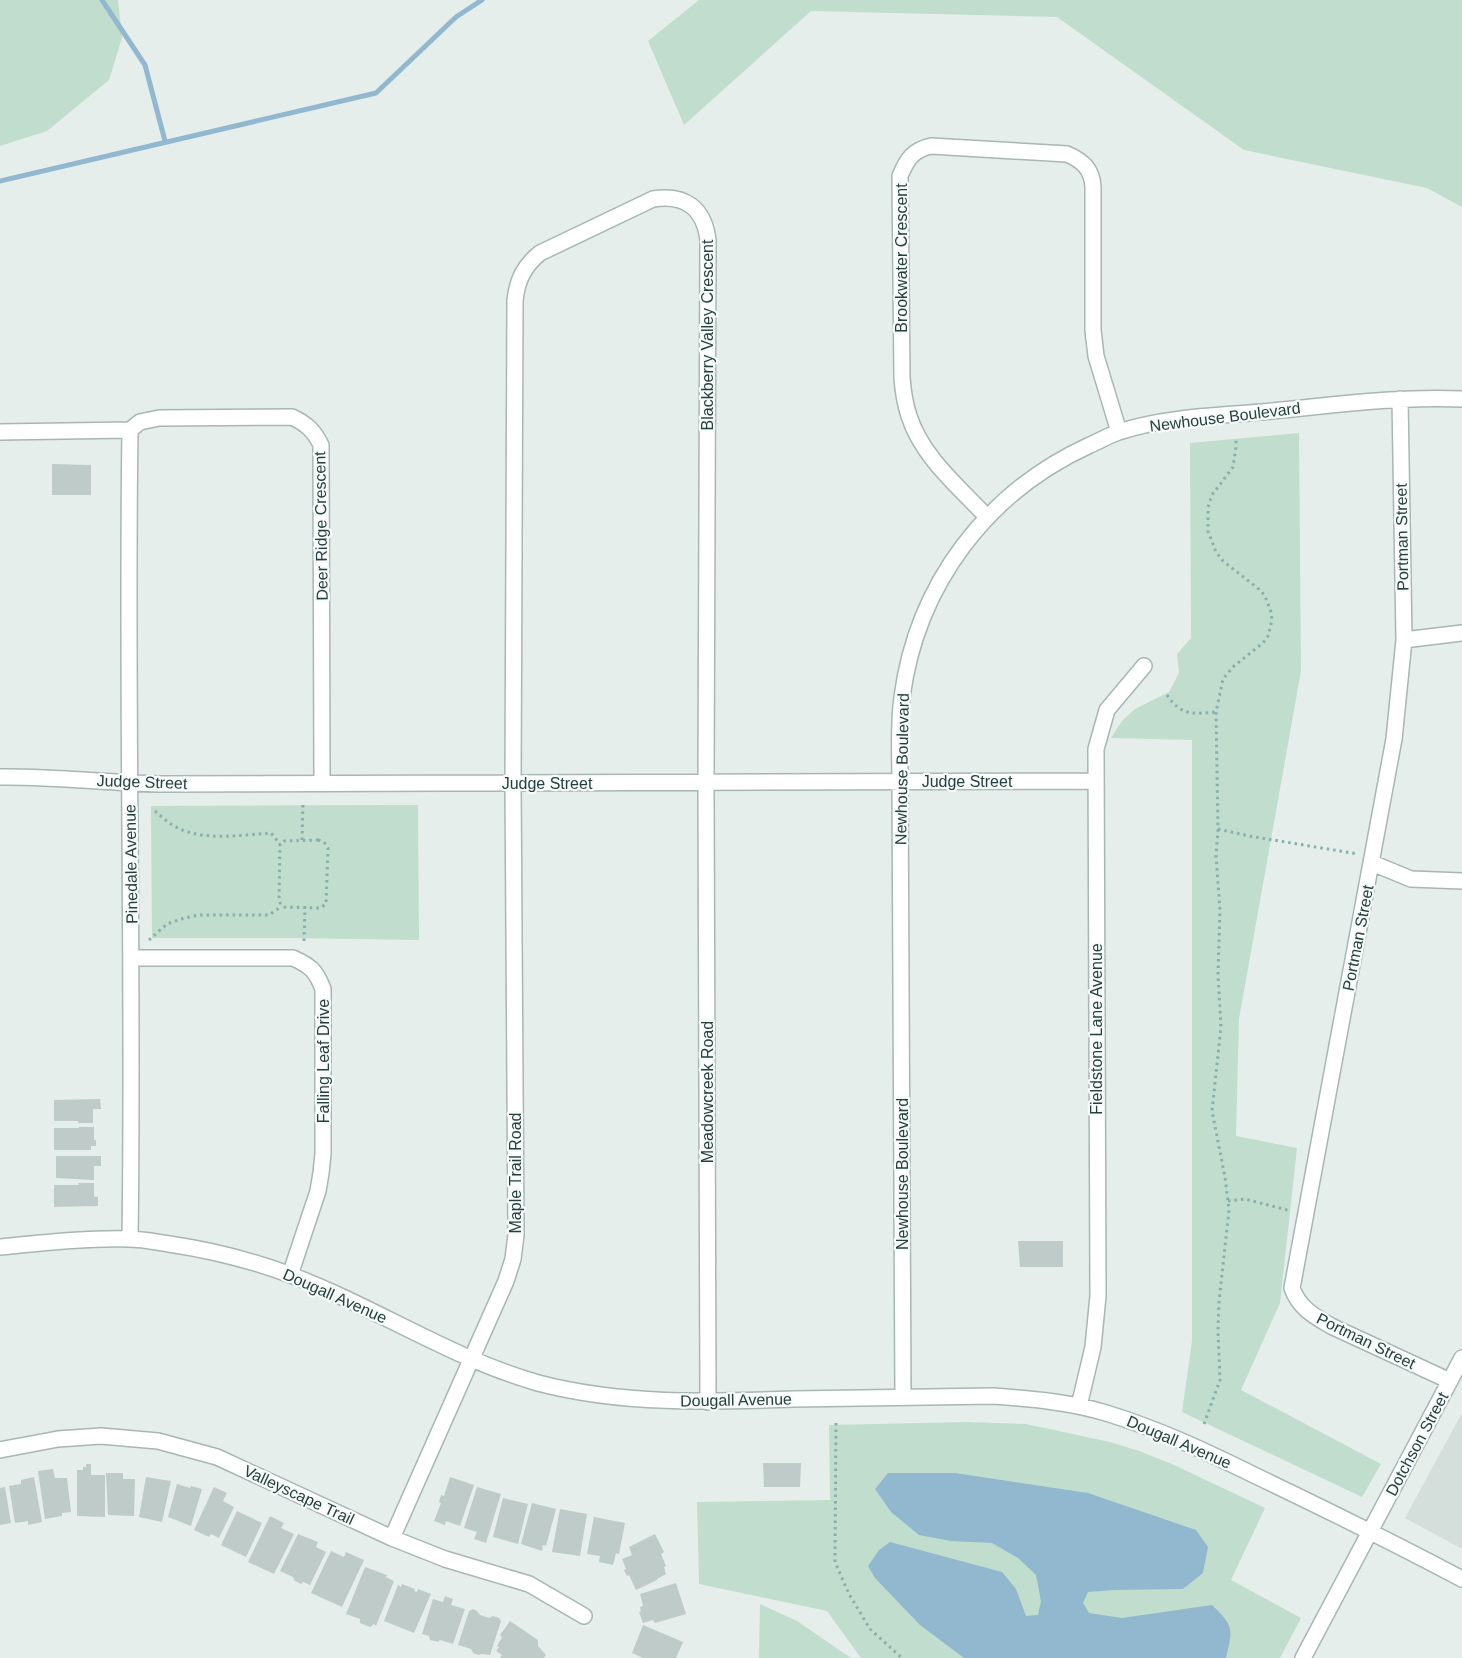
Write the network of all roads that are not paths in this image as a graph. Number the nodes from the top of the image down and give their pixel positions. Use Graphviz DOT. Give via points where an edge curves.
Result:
graph roads {
  1 [pos="1400,399"];
  2 [pos="1462,399"];
  3 [pos="130,430"];
  4 [pos="0,432"];
  5 [pos="1119,432"];
  6 [pos="987,517"];
  7 [pos="1462,633"];
  8 [pos="1404,640"];
  9 [pos="1144,666"];
  10 [pos="0,777"];
  11 [pos="900,781"];
  12 [pos="1095,781"];
  13 [pos="130,783"];
  14 [pos="322,783"];
  15 [pos="513,783"];
  16 [pos="706,783"];
  17 [pos="1373,860"];
  18 [pos="1462,881"];
  19 [pos="132,958"];
  20 [pos="130,1239"];
  21 [pos="0,1247"];
  22 [pos="290,1275"];
  23 [pos="1462,1358"];
  24 [pos="472,1360"];
  25 [pos="1450,1381"];
  26 [pos="903,1397"];
  27 [pos="708,1402"];
  28 [pos="1079,1406"];
  29 [pos="0,1450"];
  30 [pos="1370,1531"];
  31 [pos="392,1538"];
  32 [pos="1462,1579"];
  33 [pos="584,1616"];
  34 [pos="1303,1658"];
  1 -- 2 [label="street, Newhouse Boulevard"];
  1 -- 5 [label="street, Newhouse Boulevard" via="1176,420"];
  1 -- 8 [label="street, Portman Street"];
  3 -- 4 [label="street"];
  3 -- 13 [label="street, Pinedale Avenue"];
  3 -- 14 [label="street, Deer Ridge Crescent" via="147,419 159,418 292,417 306,423 315,433 321,446"];
  5 -- 6 [label="street, Newhouse Boulevard" via="1056,462 1019,488"];
  5 -- 6 [label="street, Brookwater Crescent" via="1096,356 1093,330 1093,188 1088,168 1067,154 920,148 905,163 900,176 904,400 915,432 926,450"];
  6 -- 11 [label="street, Newhouse Boulevard" via="945,572 917,630 902,699"];
  7 -- 8 [label="street"];
  8 -- 17 [label="street, Portman Street" via="1394,738"];
  9 -- 12 [label="street, Fieldstone Lane Avenue" via="1107,710 1096,749"];
  10 -- 13 [label="street, Judge Street" via="39,776"];
  11 -- 12 [label="street, Judge Street"];
  11 -- 16 [label="street, Judge Street"];
  11 -- 26 [label="street, Newhouse Boulevard"];
  12 -- 28 [label="street, Fieldstone Lane Avenue" via="1098,1296 1093,1347"];
  13 -- 14 [label="street, Judge Street"];
  13 -- 19 [label="street, Pinedale Avenue"];
  14 -- 15 [label="street, Judge Street"];
  15 -- 16 [label="street, Judge Street"];
  15 -- 16 [label="street, Blackberry Valley Crescent" via="516,287 529,262 540,253 653,199 666,197 679,199 700,215 708,240"];
  15 -- 24 [label="street, Maple Trail Road" via="516,1235 506,1281"];
  16 -- 27 [label="street, Meadowcreek Road"];
  17 -- 18 [label="street" via="1411,879"];
  17 -- 25 [label="street, Portman Street" via="1292,1288 1296,1298 1312,1315"];
  19 -- 20 [label="street, Pinedale Avenue"];
  19 -- 22 [label="street, Falling Leaf Drive" via="293,958 308,965 318,975 323,989 324,1154 318,1191"];
  20 -- 21 [label="street, Dougall Avenue"];
  20 -- 22 [label="street, Dougall Avenue" via="224,1254"];
  22 -- 24 [label="street, Dougall Avenue"];
  23 -- 25 [label="street, Dotchson Street"];
  24 -- 27 [label="street, Dougall Avenue" via="572,1390 642,1400"];
  24 -- 31 [label="street, Maple Trail Road"];
  25 -- 30 [label="street, Dotchson Street"];
  26 -- 27 [label="street, Dougall Avenue"];
  26 -- 28 [label="street, Dougall Avenue" via="994,1396"];
  28 -- 30 [label="street, Dougall Avenue" via="1174,1436"];
  29 -- 31 [label="street, Valleyscape Trail" via="58,1439 101,1436 158,1442 217,1457"];
  30 -- 32 [label="street, Dougall Avenue"];
  30 -- 34 [label="street, Dotchson Street"];
  31 -- 33 [label="street, Valleyscape Trail" via="445,1559 529,1584"];
}
